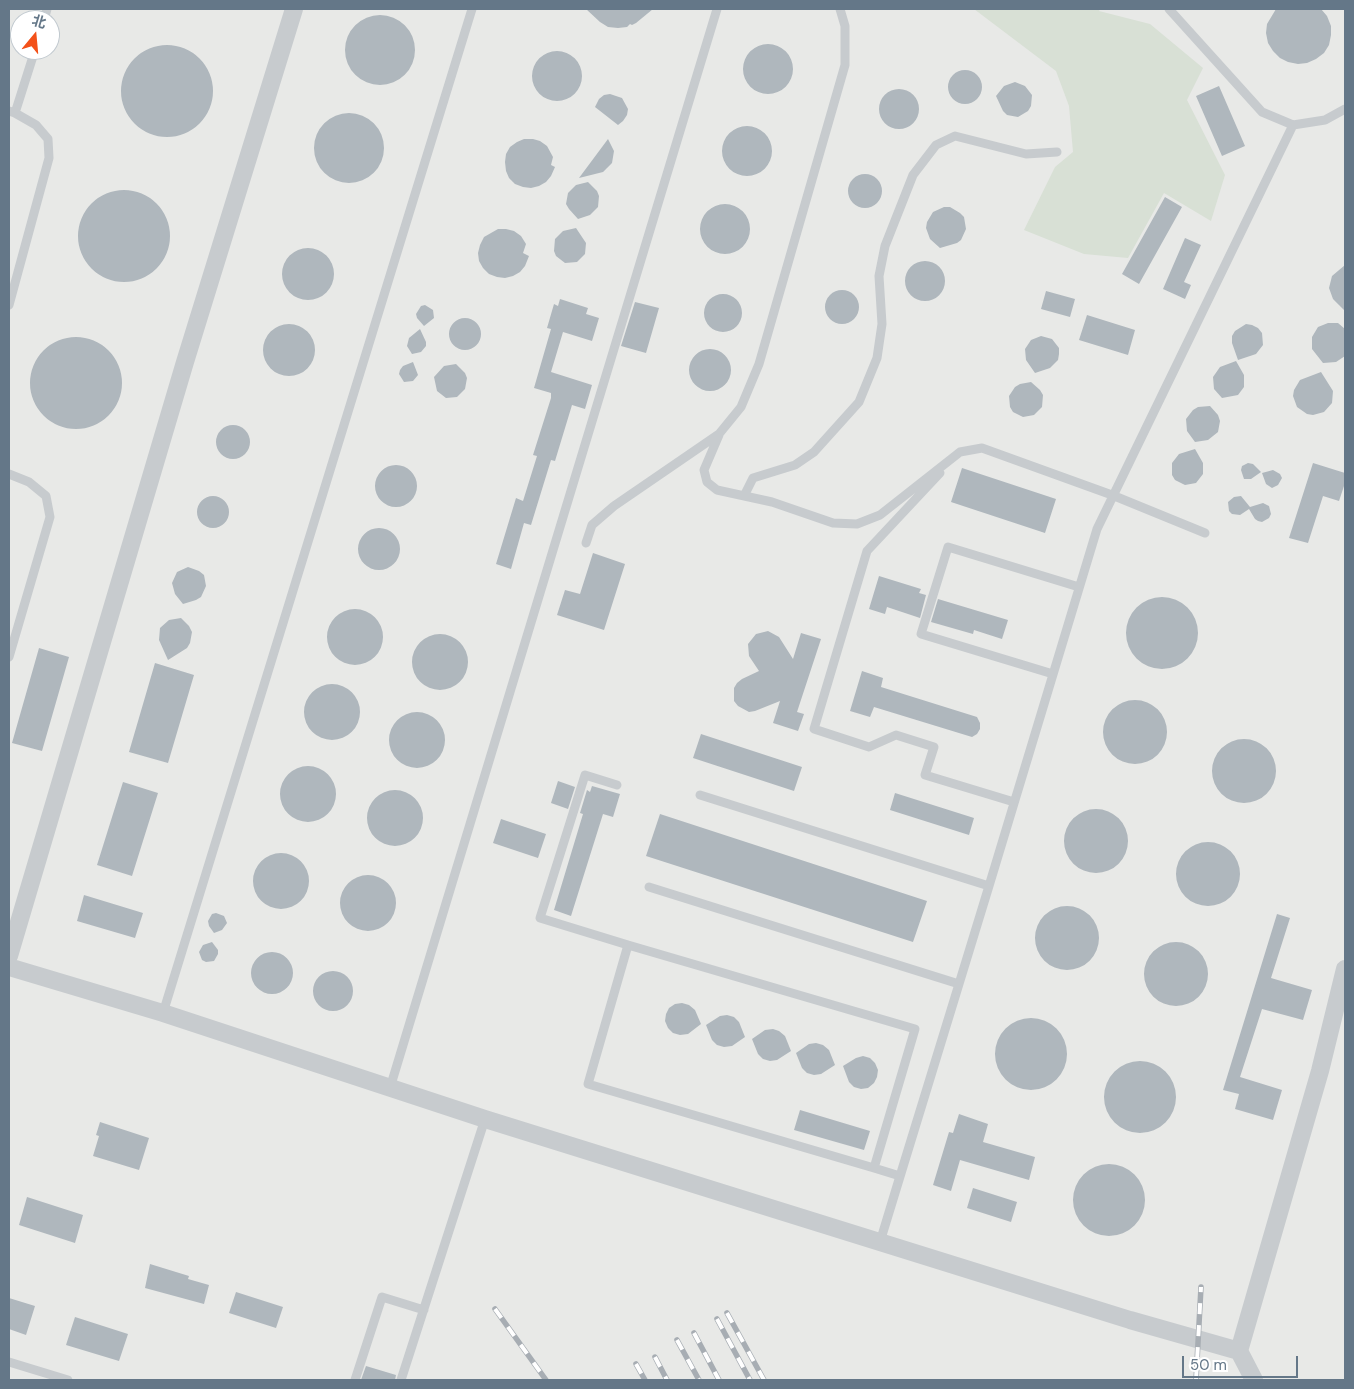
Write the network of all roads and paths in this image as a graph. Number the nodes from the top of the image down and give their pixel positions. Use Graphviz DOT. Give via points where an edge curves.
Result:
graph roads {
  1 [pos="294,9"];
  2 [pos="472,9"];
  3 [pos="717,9"];
  4 [pos="840,9"];
  5 [pos="1169,9"];
  6 [pos="30,60"];
  7 [pos="1345,109"];
  8 [pos="12,112"];
  9 [pos="1292,125"];
  10 [pos="1057,152"];
  11 [pos="9,305"];
  12 [pos="719,434"];
  13 [pos="960,452"];
  14 [pos="9,474"];
  15 [pos="1112,495"];
  16 [pos="744,496"];
  17 [pos="1205,533"];
  18 [pos="586,543"];
  19 [pos="1079,587"];
  20 [pos="9,657"];
  21 [pos="1053,674"];
  22 [pos="617,785"];
  23 [pos="700,795"];
  24 [pos="1014,802"];
  25 [pos="989,886"];
  26 [pos="649,887"];
  27 [pos="628,945"];
  28 [pos="9,956"];
  29 [pos="9,967"];
  30 [pos="1345,969"];
  31 [pos="959,984"];
  32 [pos="162,1013"];
  33 [pos="390,1088"];
  34 [pos="485,1119"];
  35 [pos="874,1168"];
  36 [pos="900,1176"];
  37 [pos="880,1242"];
  38 [pos="424,1310"];
  39 [pos="1239,1351"];
  40 [pos="9,1362"];
  41 [pos="68,1380"];
  42 [pos="355,1380"];
  43 [pos="402,1380"];
  44 [pos="1254,1380"];
  1 -- 28 [label="street" via="185,362"];
  2 -- 32 [label="lane"];
  3 -- 33 [label="lane"];
  4 -- 12 [label="lane" via="845,26 845,65 759,364 741,407"];
  5 -- 9 [label="lane" via="1262,112"];
  6 -- 8 [label="lane"];
  7 -- 9 [label="lane" via="1325,120"];
  8 -- 11 [label="lane" via="36,125 48,139 49,158"];
  9 -- 15 [label="lane"];
  10 -- 16 [label="lane" via="1026,154 956,136 936,145 914,175 885,246 879,276 882,324 877,358 859,402 814,452 795,465 753,478"];
  12 -- 16 [label="lane" via="704,470 707,482 717,490"];
  12 -- 18 [label="lane" via="614,506 592,525"];
  13 -- 15 [label="lane" via="982,448"];
  13 -- 16 [label="lane" via="880,514 857,524 833,523"];
  13 -- 24 [label="lane" via="867,551 814,729 869,747 896,735 934,746 925,775"];
  14 -- 20 [label="lane" via="29,482 46,496 50,517"];
  15 -- 17 [label="lane"];
  15 -- 19 [label="lane" via="1096,529"];
  19 -- 21 [label="lane"];
  19 -- 21 [label="lane" via="948,547 921,634"];
  21 -- 24 [label="lane"];
  22 -- 27 [label="lane" via="586,775 540,918"];
  23 -- 25 [label="lane"];
  24 -- 25 [label="lane"];
  25 -- 31 [label="lane"];
  26 -- 31 [label="lane"];
  27 -- 35 [label="lane" via="588,1084"];
  27 -- 35 [label="lane" via="914,1029"];
  29 -- 32 [label="street"];
  30 -- 39 [label="street" via="1320,1071"];
  31 -- 36 [label="lane"];
  31 -- 37 [label="lane"];
  32 -- 33 [label="street"];
  33 -- 34 [label="street"];
  34 -- 37 [label="street"];
  34 -- 38 [label="lane"];
  35 -- 36 [label="lane"];
  36 -- 37 [label="lane"];
  37 -- 39 [label="street"];
  38 -- 42 [label="lane" via="382,1297"];
  38 -- 43 [label="lane"];
  39 -- 44 [label="street"];
  40 -- 41 [label="lane"];
}
